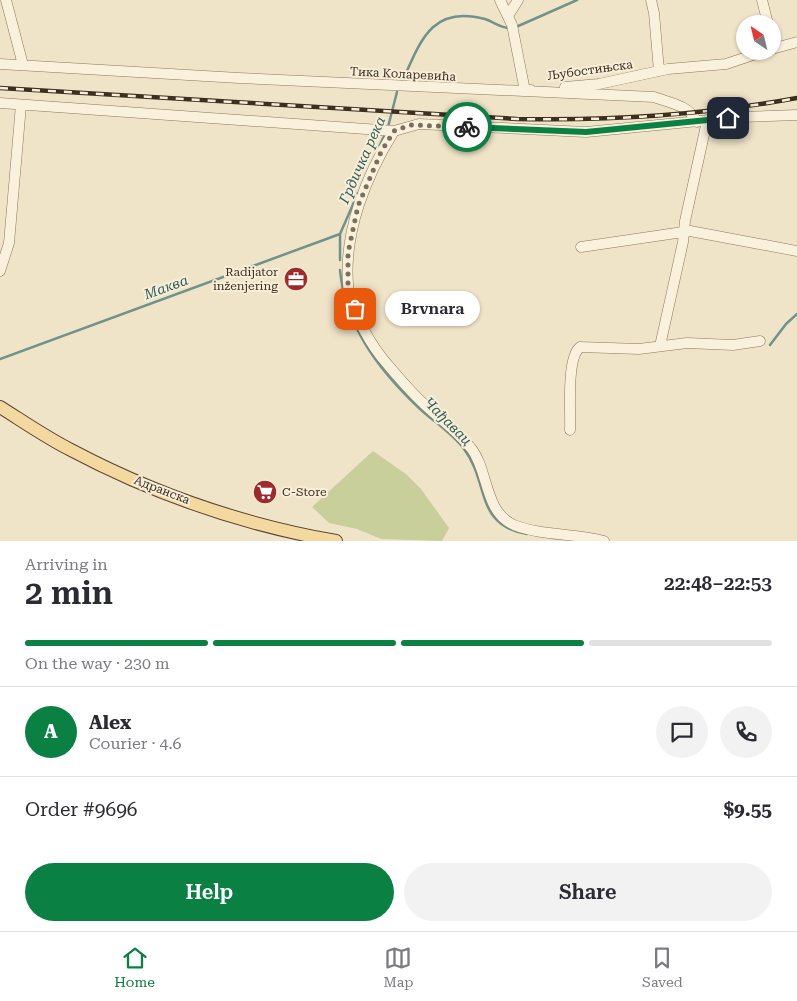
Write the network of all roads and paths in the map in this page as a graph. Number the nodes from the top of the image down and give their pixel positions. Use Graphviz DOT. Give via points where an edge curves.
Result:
graph roads {
  1 [pos="6,0"];
  2 [pos="500,0"];
  3 [pos="518,0"];
  4 [pos="651,0"];
  5 [pos="762,0"];
  6 [pos="766,15"];
  7 [pos="510,25"];
  8 [pos="797,42"];
  9 [pos="781,46"];
  10 [pos="737,60"];
  11 [pos="0,64"];
  12 [pos="22,65"];
  13 [pos="659,71"];
  14 [pos="525,91"];
  15 [pos="0,104"];
  16 [pos="21,105"];
  17 [pos="797,115"];
  18 [pos="702,121"];
  19 [pos="393,131"];
  20 [pos="684,231"];
  21 [pos="581,247"];
  22 [pos="797,251"];
  23 [pos="0,271"];
  24 [pos="760,341"];
  25 [pos="660,346"];
  26 [pos="0,408"];
  27 [pos="570,430"];
  28 [pos="336,541"];
  29 [pos="603,541"];
  1 -- 12 [label="street"];
  2 -- 7 [label="street"];
  3 -- 7 [label="street"];
  4 -- 13 [label="street"];
  5 -- 6 [label="street"];
  7 -- 14 [label="street"];
  8 -- 9 [label="street, Љубостињска"];
  10 -- 13 [label="street, Љубостињска"];
  11 -- 12 [label="street, Тика Коларевића"];
  12 -- 14 [label="street, Тика Коларевића"];
  13 -- 14 [label="street, Љубостињска" via="599,84"];
  14 -- 18 [label="street, Тика Коларевића" via="654,98 684,107"];
  15 -- 16 [label="street"];
  16 -- 19 [label="street"];
  16 -- 23 [label="street" via="8,243"];
  17 -- 18 [label="street"];
  18 -- 19 [label="street" via="586,132 419,124"];
  18 -- 20 [label="street"];
  19 -- 29 [label="street" via="358,206 348,253 348,286 367,336 386,364 474,452 500,516 514,525"];
  20 -- 21 [label="street"];
  20 -- 22 [label="street"];
  20 -- 25 [label="street"];
  24 -- 25 [label="street" via="733,345 687,342"];
  25 -- 27 [label="street" via="638,349 584,346 577,350 572,372"];
  26 -- 28 [label="main road, Адранска" via="56,442 125,476 242,519"];
}
